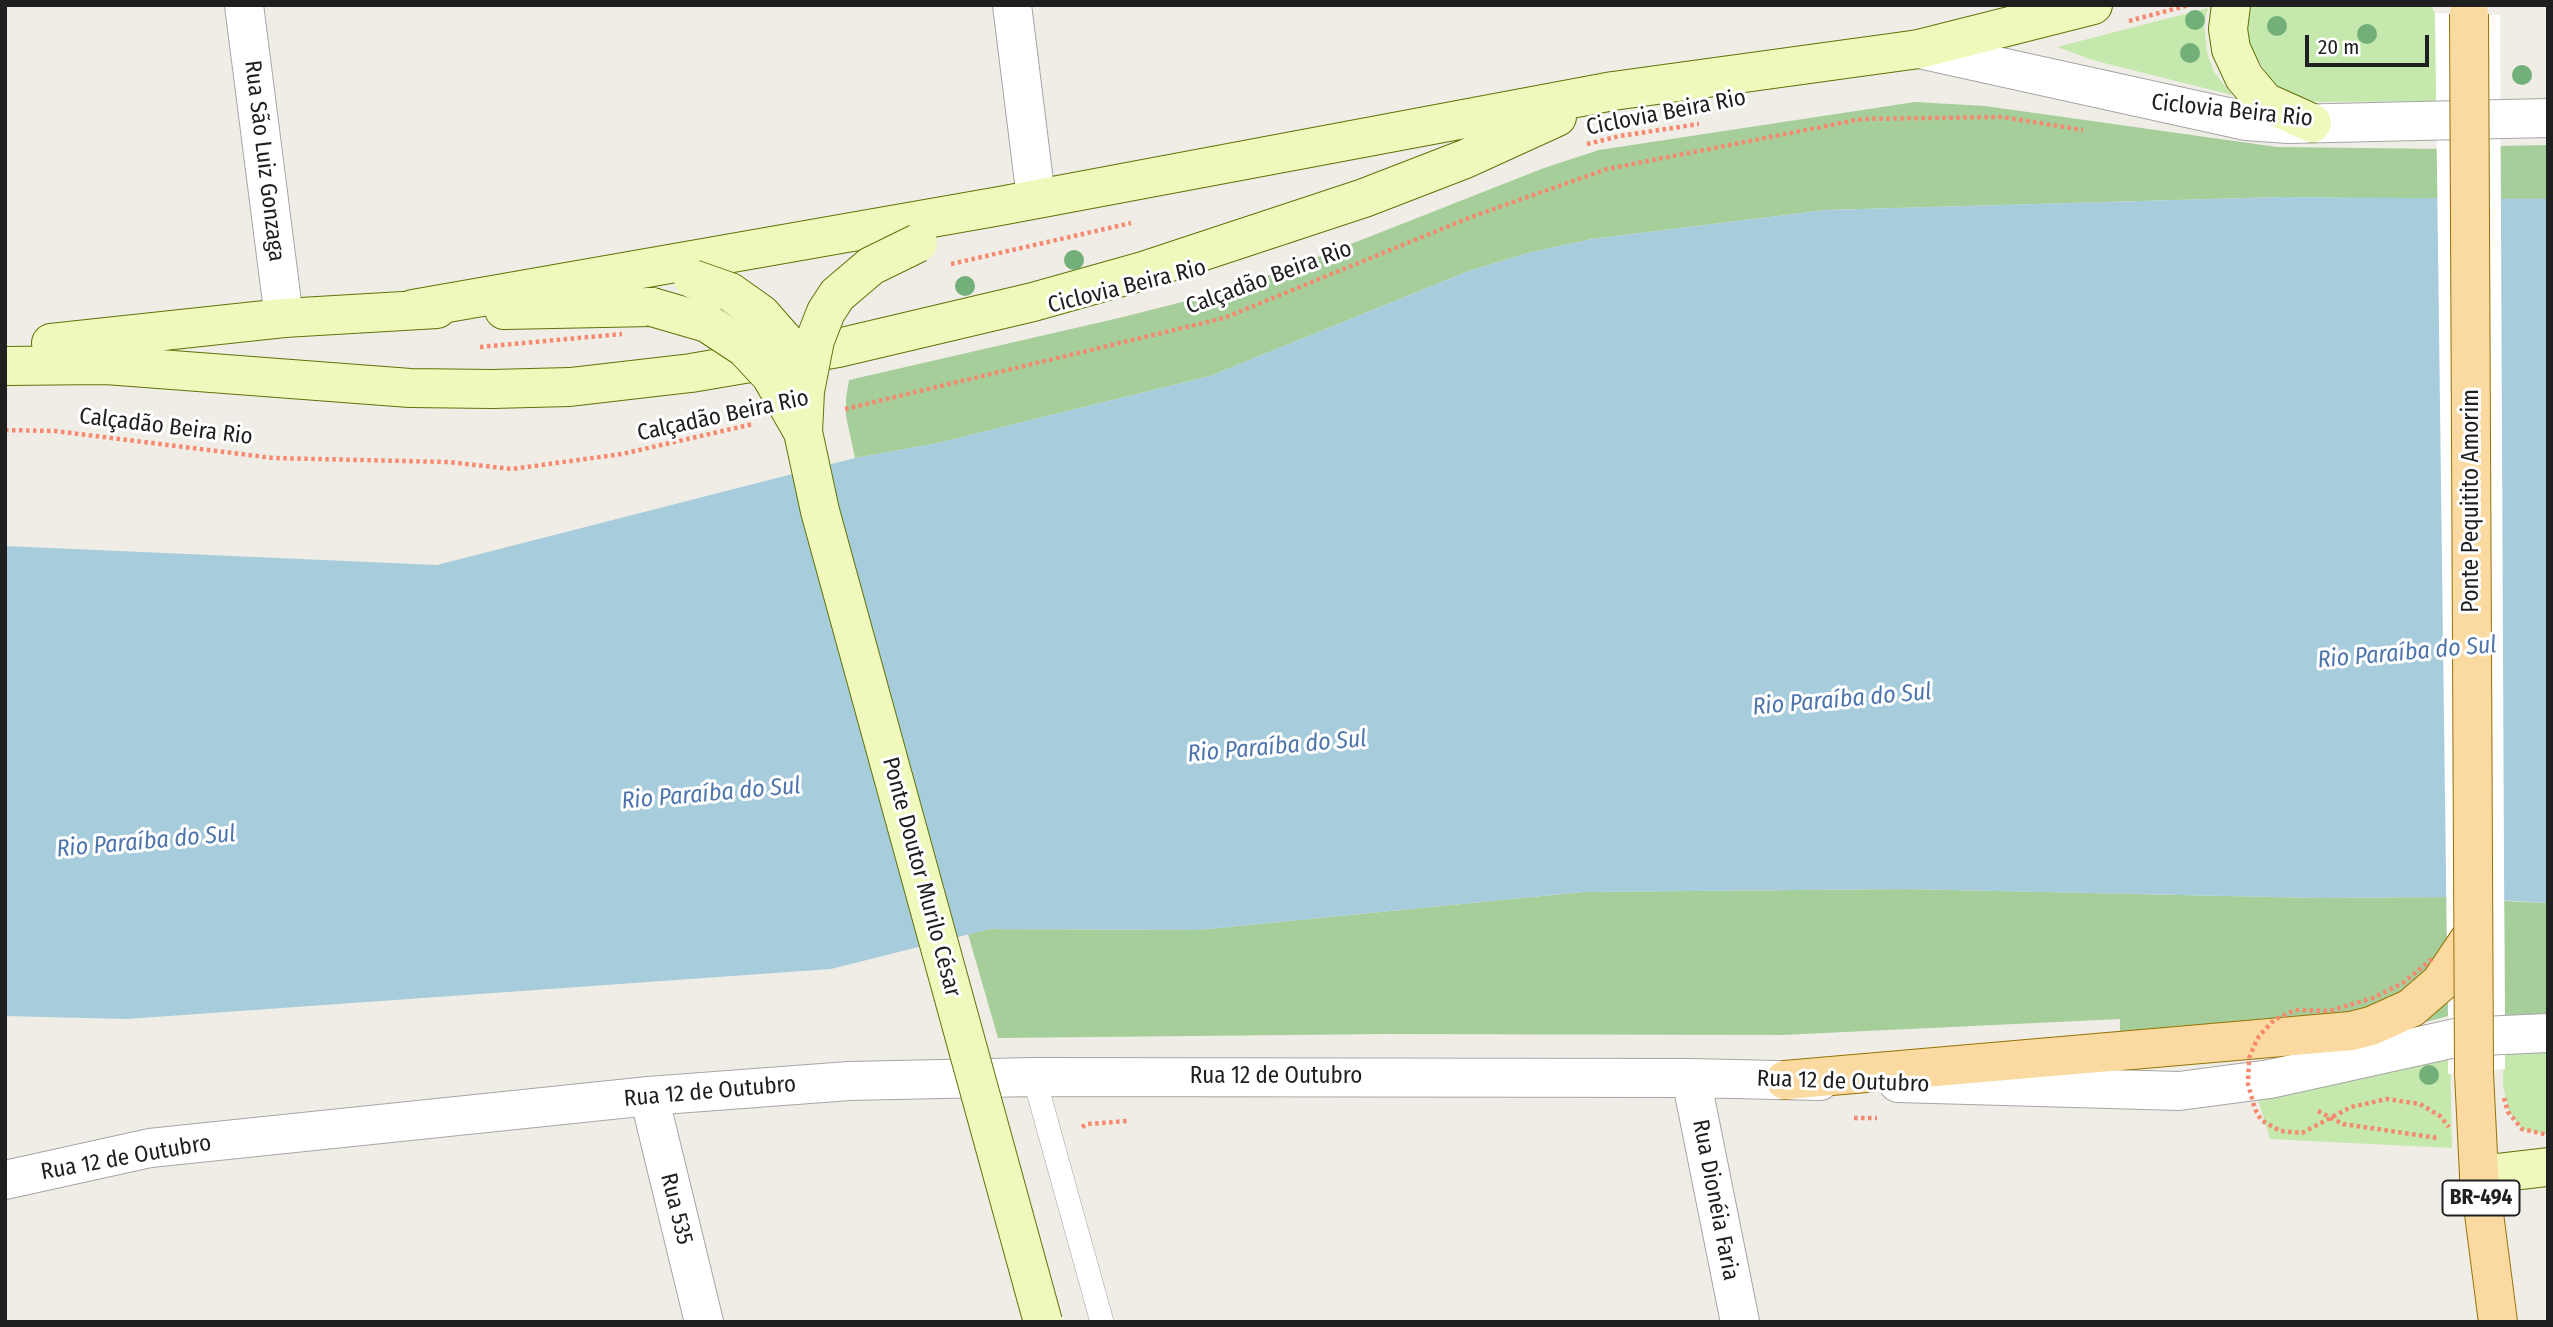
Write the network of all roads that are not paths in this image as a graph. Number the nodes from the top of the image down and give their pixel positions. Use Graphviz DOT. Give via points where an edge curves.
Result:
graph roads {
  1 [pos="244,5"];
  2 [pos="1012,5"];
  3 [pos="2093,5"];
  4 [pos="2231,5"];
  5 [pos="2469,10"];
  6 [pos="1919,48"];
  7 [pos="1613,91"];
  8 [pos="2548,118"];
  9 [pos="2312,123"];
  10 [pos="1036,198"];
  11 [pos="999,206"];
  12 [pos="630,270"];
  13 [pos="413,309"];
  14 [pos="284,317"];
  15 [pos="5,348"];
  16 [pos="5,366"];
  17 [pos="807,376"];
  18 [pos="803,432"];
  19 [pos="2473,934"];
  20 [pos="2548,1033"];
  21 [pos="1034,1077"];
  22 [pos="1691,1078"];
  23 [pos="1785,1080"];
  24 [pos="649,1096"];
  25 [pos="2548,1167"];
  26 [pos="2479,1175"];
  27 [pos="5,1180"];
  28 [pos="704,1322"];
  29 [pos="1043,1322"];
  30 [pos="1102,1322"];
  31 [pos="1740,1322"];
  32 [pos="2498,1322"];
  1 -- 14 [label="street, Rua São Luiz Gonzaga"];
  2 -- 10 [label="street"];
  3 -- 6 [label="main road"];
  4 -- 9 [label="main road" via="2231,50 2244,77 2265,102"];
  5 -- 19 [label="main road, Ponte Pequitito Amorim, bridge"];
  6 -- 7 [label="main road"];
  6 -- 9 [label="street" via="2246,121"];
  7 -- 10 [label="main road"];
  7 -- 16 [label="main road" via="1465,159 1281,227 1033,302 838,348 691,373 570,387 492,389 410,388 106,365"];
  8 -- 9 [label="street"];
  10 -- 11 [label="main road"];
  11 -- 12 [label="main road"];
  11 -- 17 [label="main road, bridge" via="932,254 870,266 837,295 820,326"];
  12 -- 13 [label="main road"];
  12 -- 17 [label="main road, bridge" via="693,278 730,292 761,314 790,347"];
  13 -- 14 [label="main road"];
  13 -- 18 [label="main road, bridge" via="652,307 694,317 745,348 771,376"];
  14 -- 15 [label="main road"];
  17 -- 18 [label="main road, bridge"];
  18 -- 29 [label="main road, Ponte Doutor Murilo César, bridge" via="820,511"];
  19 -- 23 [label="main road, bridge" via="2452,969 2428,995 2411,1008 2351,1031"];
  19 -- 26 [label="main road, Ponte Pequitito Amorim / BR-494, bridge"];
  20 -- 23 [label="street, Rua 12 de Outubro" via="2460,1037 2270,1079 2179,1091"];
  21 -- 22 [label="street, Rua 12 de Outubro"];
  21 -- 24 [label="street, Rua 12 de Outubro" via="849,1081"];
  21 -- 30 [label="lane"];
  22 -- 23 [label="street, Rua 12 de Outubro"];
  22 -- 31 [label="street, Rua Dionéia Faria"];
  24 -- 27 [label="street, Rua 12 de Outubro" via="150,1148"];
  24 -- 28 [label="street, Rua 535"];
  25 -- 26 [label="main road"];
  26 -- 32 [label="main road, BR-494"];
}
